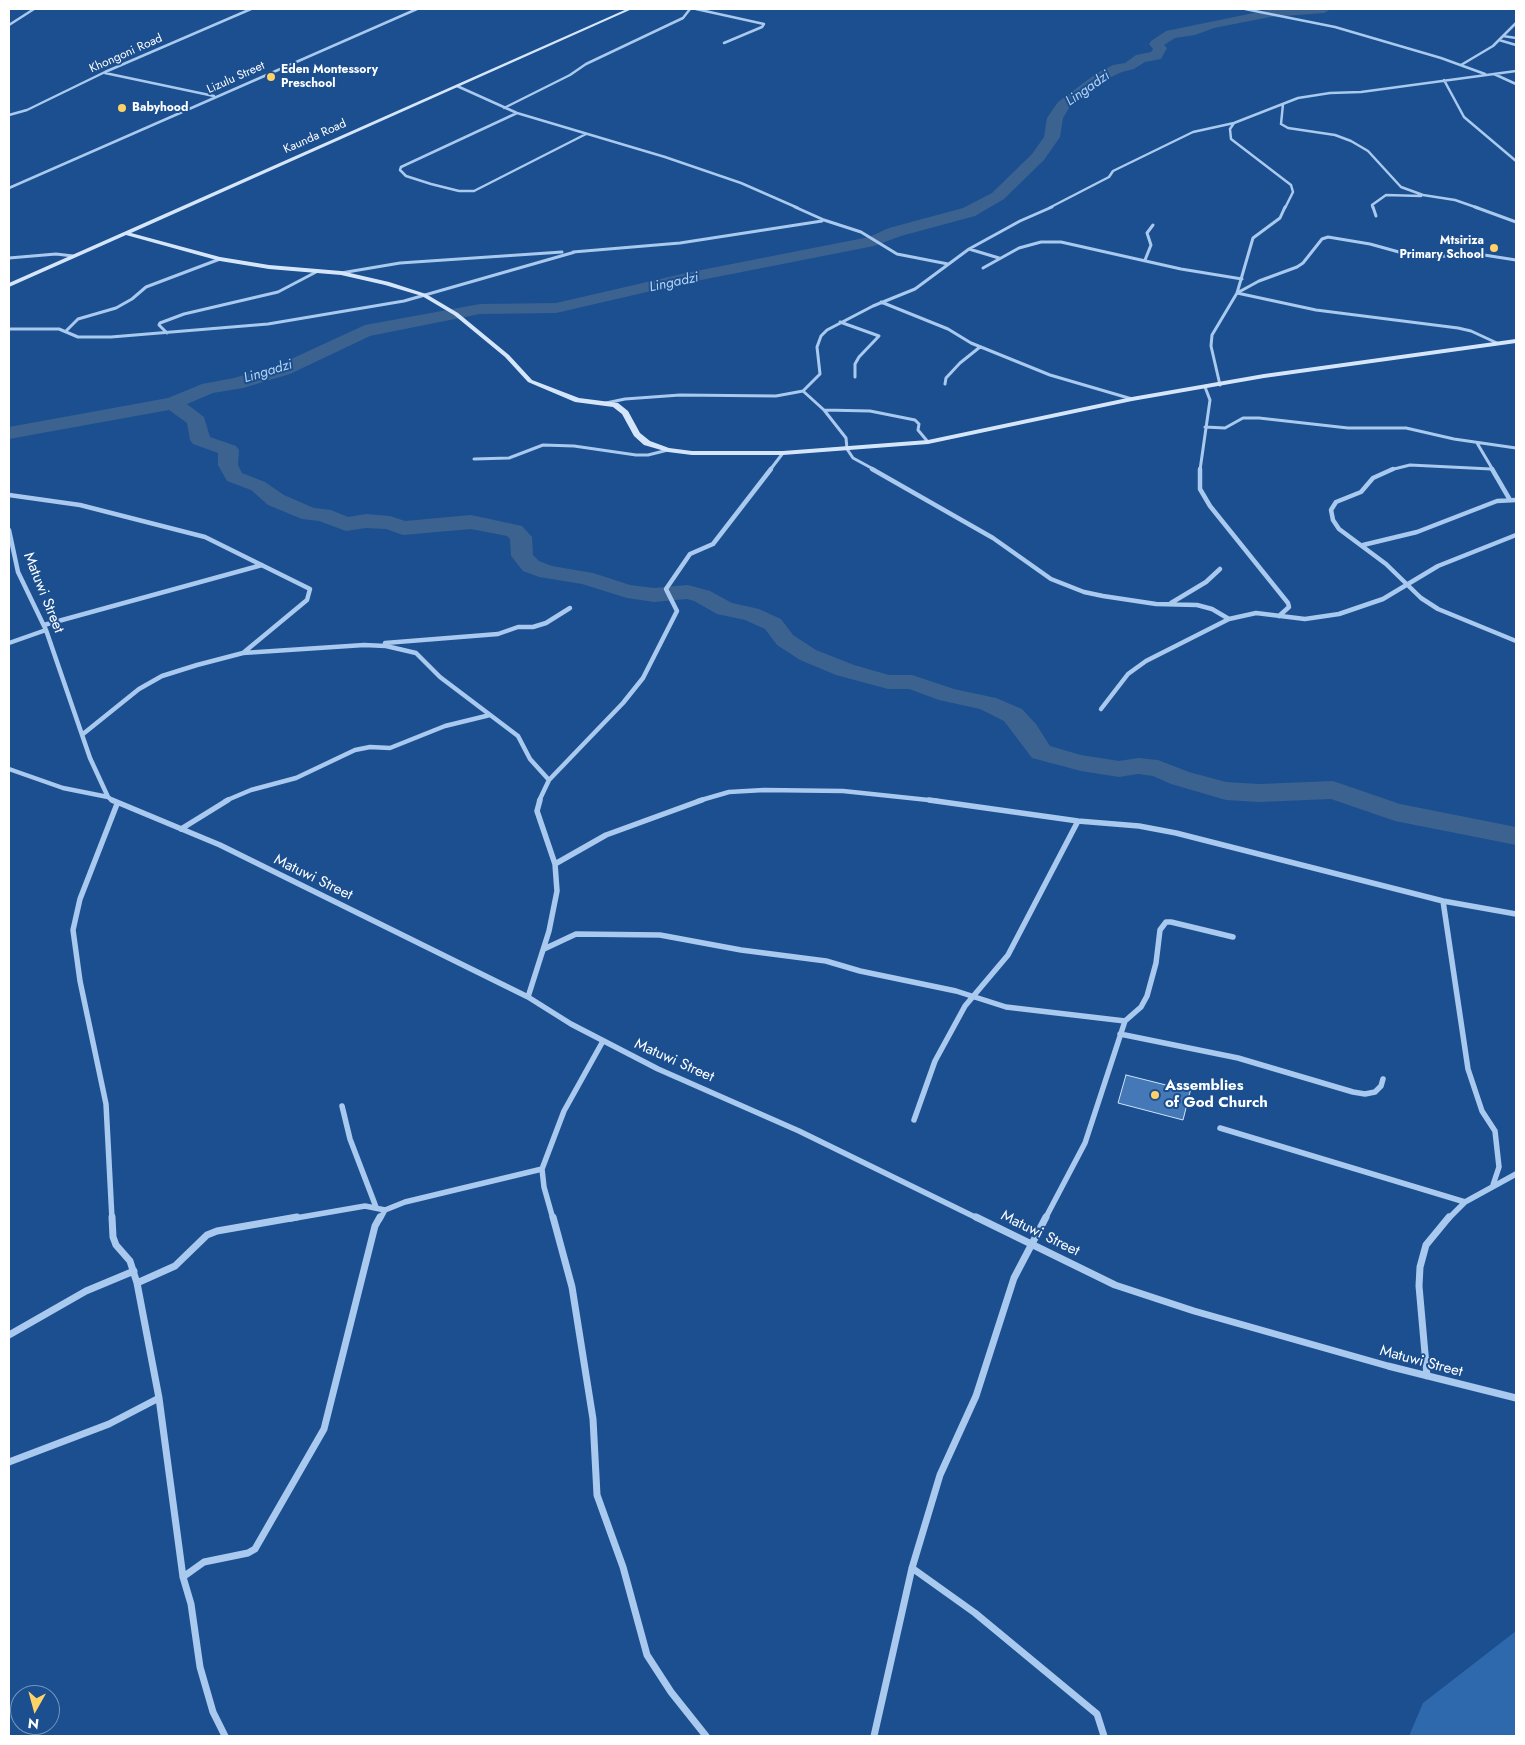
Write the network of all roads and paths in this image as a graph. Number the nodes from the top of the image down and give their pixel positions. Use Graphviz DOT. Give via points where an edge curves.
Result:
graph roads {
  1 [pos="34,9"];
  2 [pos="251,9"];
  3 [pos="417,9"];
  4 [pos="630,9"];
  5 [pos="690,9"];
  6 [pos="696,9"];
  7 [pos="1245,9"];
  8 [pos="1516,24"];
  9 [pos="9,25"];
  10 [pos="1503,36"];
  11 [pos="1516,38"];
  12 [pos="1499,40"];
  13 [pos="724,44"];
  14 [pos="1516,45"];
  15 [pos="1461,65"];
  16 [pos="1516,70"];
  17 [pos="105,72"];
  18 [pos="1494,74"];
  19 [pos="1486,75"];
  20 [pos="1444,80"];
  21 [pos="1516,84"];
  22 [pos="457,86"];
  23 [pos="215,96"];
  24 [pos="1283,103"];
  25 [pos="504,108"];
  26 [pos="517,113"];
  27 [pos="9,114"];
  28 [pos="1234,123"];
  29 [pos="586,134"];
  30 [pos="1516,161"];
  31 [pos="9,188"];
  32 [pos="1431,197"];
  33 [pos="1376,216"];
  34 [pos="824,220"];
  35 [pos="1516,222"];
  36 [pos="1153,225"];
  37 [pos="125,232"];
  38 [pos="969,249"];
  39 [pos="575,252"];
  40 [pos="73,256"];
  41 [pos="9,258"];
  42 [pos="999,258"];
  43 [pos="220,259"];
  44 [pos="1146,260"];
  45 [pos="1516,260"];
  46 [pos="948,264"];
  47 [pos="983,268"];
  48 [pos="318,271"];
  49 [pos="342,273"];
  50 [pos="1242,279"];
  51 [pos="9,285"];
  52 [pos="1237,293"];
  53 [pos="424,295"];
  54 [pos="881,302"];
  55 [pos="839,322"];
  56 [pos="9,329"];
  57 [pos="66,331"];
  58 [pos="167,334"];
  59 [pos="1516,341"];
  60 [pos="1497,343"];
  61 [pos="980,347"];
  62 [pos="854,377"];
  63 [pos="945,384"];
  64 [pos="1220,384"];
  65 [pos="1205,387"];
  66 [pos="803,390"];
  67 [pos="1132,399"];
  68 [pos="606,403"];
  69 [pos="824,410"];
  70 [pos="1205,427"];
  71 [pos="928,442"];
  72 [pos="1477,443"];
  73 [pos="1516,448"];
  74 [pos="847,449"];
  75 [pos="668,450"];
  76 [pos="783,453"];
  77 [pos="474,459"];
  78 [pos="1491,469"];
  79 [pos="9,495"];
  80 [pos="1510,500"];
  81 [pos="1516,500"];
  82 [pos="9,530"];
  83 [pos="1516,535"];
  84 [pos="1363,545"];
  85 [pos="262,565"];
  86 [pos="1220,569"];
  87 [pos="1407,585"];
  88 [pos="1170,603"];
  89 [pos="570,608"];
  90 [pos="1279,616"];
  91 [pos="1230,619"];
  92 [pos="45,628"];
  93 [pos="1516,641"];
  94 [pos="9,643"];
  95 [pos="364,645"];
  96 [pos="243,653"];
  97 [pos="1100,709"];
  98 [pos="490,715"];
  99 [pos="83,734"];
  100 [pos="9,768"];
  101 [pos="549,780"];
  102 [pos="108,796"];
  103 [pos="117,804"];
  104 [pos="1078,821"];
  105 [pos="181,829"];
  106 [pos="555,864"];
  107 [pos="1443,901"];
  108 [pos="1516,914"];
  109 [pos="1232,937"];
  110 [pos="543,949"];
  111 [pos="528,997"];
  112 [pos="972,997"];
  113 [pos="1125,1021"];
  114 [pos="1120,1034"];
  115 [pos="603,1041"];
  116 [pos="1382,1079"];
  117 [pos="342,1106"];
  118 [pos="914,1120"];
  119 [pos="1220,1128"];
  120 [pos="542,1169"];
  121 [pos="1516,1174"];
  122 [pos="1494,1185"];
  123 [pos="1465,1202"];
  124 [pos="376,1207"];
  125 [pos="385,1210"];
  126 [pos="1031,1245"];
  127 [pos="134,1271"];
  128 [pos="137,1283"];
  129 [pos="9,1335"];
  130 [pos="1427,1376"];
  131 [pos="158,1398"];
  132 [pos="1516,1398"];
  133 [pos="9,1462"];
  134 [pos="912,1568"];
  135 [pos="183,1577"];
  136 [pos="225,1736"];
  137 [pos="706,1736"];
  138 [pos="874,1736"];
  139 [pos="1104,1736"];
  1 -- 9 [label="street"];
  2 -- 17 [label="street, Khongoni Road"];
  3 -- 23 [label="street, Lizulu Street"];
  4 -- 22 [label="street, Kaunda Road"];
  5 -- 25 [label="street" via="684,18 586,64"];
  6 -- 13 [label="street" via="764,24"];
  7 -- 15 [label="street" via="1335,27"];
  8 -- 10 [label="street"];
  10 -- 11 [label="street"];
  10 -- 12 [label="street"];
  12 -- 14 [label="street"];
  12 -- 15 [label="street"];
  15 -- 19 [label="street"];
  16 -- 18 [label="street"];
  17 -- 23 [label="street"];
  17 -- 27 [label="street, Khongoni Road" via="27,110"];
  18 -- 19 [label="street"];
  18 -- 21 [label="street"];
  19 -- 20 [label="street"];
  20 -- 24 [label="street" via="1361,92 1330,93"];
  20 -- 30 [label="street" via="1464,117"];
  22 -- 25 [label="street"];
  22 -- 37 [label="street, Kaunda Road"];
  23 -- 31 [label="street, Lizulu Street"];
  24 -- 28 [label="street"];
  24 -- 32 [label="street" via="1281,124 1351,141 1368,151 1401,187"];
  25 -- 26 [label="street"];
  26 -- 29 [label="street"];
  26 -- 29 [label="street" via="400,170 406,176 431,184 474,191"];
  28 -- 38 [label="street" via="1183,136 1113,171 1109,177 1072,198"];
  28 -- 50 [label="street" via="1230,129 1231,139 1282,176 1291,185 1292,192 1280,218 1254,238"];
  29 -- 34 [label="street" via="742,183"];
  32 -- 33 [label="street" via="1386,195 1372,205"];
  32 -- 35 [label="street" via="1455,200"];
  34 -- 39 [label="street" via="680,243"];
  34 -- 46 [label="street" via="861,232 897,254"];
  36 -- 44 [label="street" via="1147,232 1151,245"];
  37 -- 40 [label="street, Kaunda Road"];
  37 -- 43 [label="street"];
  38 -- 42 [label="street"];
  38 -- 46 [label="street"];
  39 -- 49 [label="street" via="400,263"];
  39 -- 53 [label="street"];
  40 -- 41 [label="street" via="62,253"];
  40 -- 51 [label="street, Kaunda Road"];
  42 -- 44 [label="street" via="1045,241"];
  42 -- 47 [label="street"];
  43 -- 48 [label="street"];
  43 -- 57 [label="street" via="146,287 132,300 116,308 78,319"];
  44 -- 50 [label="street"];
  45 -- 52 [label="street" via="1484,255 1417,257 1328,237 1322,239 1297,267"];
  46 -- 54 [label="street" via="915,289"];
  48 -- 49 [label="street"];
  48 -- 58 [label="street" via="278,292 184,314 160,323"];
  49 -- 53 [label="street"];
  50 -- 52 [label="street"];
  52 -- 60 [label="street" via="1316,310 1458,328"];
  52 -- 64 [label="street" via="1211,340"];
  53 -- 58 [label="street" via="395,303 268,324"];
  53 -- 68 [label="street" via="456,314 507,356 530,381 569,397"];
  54 -- 55 [label="street"];
  54 -- 61 [label="street" via="948,329"];
  55 -- 62 [label="street" via="879,336 859,357"];
  55 -- 66 [label="street" via="821,336 817,347 820,374"];
  56 -- 57 [label="street"];
  57 -- 58 [label="street" via="86,338"];
  59 -- 60 [label="street"];
  60 -- 64 [label="street"];
  61 -- 63 [label="street" via="960,363 946,378"];
  61 -- 67 [label="street" via="1050,375"];
  64 -- 65 [label="street"];
  65 -- 67 [label="street"];
  65 -- 70 [label="street" via="1210,400"];
  66 -- 68 [label="street" via="776,396 680,395"];
  66 -- 69 [label="street"];
  67 -- 71 [label="street"];
  68 -- 75 [label="street" via="625,413 642,440"];
  69 -- 71 [label="street" via="870,411 916,420 918,430"];
  69 -- 74 [label="street" via="846,438"];
  70 -- 72 [label="street" via="1225,428 1243,418 1259,418 1348,428 1406,428"];
  70 -- 90 [label="street" via="1200,489 1288,603 1289,607"];
  71 -- 74 [label="street"];
  72 -- 73 [label="street"];
  72 -- 78 [label="street"];
  74 -- 76 [label="street"];
  74 -- 88 [label="street" via="853,458 993,538 1022,562 1051,579 1103,596"];
  75 -- 76 [label="street" via="714,454"];
  75 -- 77 [label="street" via="636,455 543,445 509,458"];
  76 -- 101 [label="street" via="713,544 690,554 666,588 677,611 638,685"];
  78 -- 80 [label="street"];
  78 -- 84 [label="street" via="1410,466 1373,478 1361,492 1336,502 1331,510 1339,529"];
  79 -- 85 [label="street" via="80,504 181,530 224,545"];
  80 -- 81 [label="street"];
  80 -- 84 [label="street" via="1480,507 1408,535"];
  82 -- 92 [label="street, Matuwi Street" via="18,572"];
  83 -- 87 [label="street" via="1438,566"];
  84 -- 87 [label="street"];
  85 -- 92 [label="street"];
  85 -- 96 [label="street" via="305,585 310,594"];
  86 -- 88 [label="street" via="1206,582"];
  87 -- 90 [label="street" via="1383,599 1339,614 1305,619"];
  87 -- 93 [label="street" via="1438,609"];
  88 -- 91 [label="street" via="1205,607"];
  89 -- 95 [label="street" via="546,623 498,634"];
  90 -- 91 [label="street" via="1256,613"];
  91 -- 97 [label="street" via="1146,661 1128,674"];
  92 -- 94 [label="street"];
  92 -- 99 [label="street, Matuwi Street"];
  95 -- 96 [label="street"];
  95 -- 98 [label="street" via="416,653 440,678"];
  96 -- 99 [label="street" via="197,664 151,681"];
  98 -- 101 [label="street" via="522,740 530,759"];
  98 -- 105 [label="street" via="445,726 390,748 355,750 296,778 251,790 221,803"];
  99 -- 102 [label="street, Matuwi Street"];
  100 -- 102 [label="street" via="62,788"];
  101 -- 106 [label="street" via="537,811"];
  102 -- 103 [label="street, Matuwi Street"];
  103 -- 105 [label="street, Matuwi Street"];
  103 -- 127 [label="street" via="80,899 73,930 80,981 106,1104 113,1237"];
  104 -- 106 [label="street" via="878,794 805,790 729,792 606,835"];
  104 -- 107 [label="street" via="1176,833"];
  104 -- 112 [label="street" via="1008,955"];
  105 -- 111 [label="street, Matuwi Street" via="220,845"];
  106 -- 110 [label="street" via="554,908"];
  107 -- 108 [label="street"];
  107 -- 122 [label="street" via="1468,1069 1482,1111 1495,1131 1499,1167"];
  109 -- 113 [label="street" via="1166,922 1160,930 1156,964 1150,976 1147,996 1141,1007"];
  110 -- 111 [label="street"];
  110 -- 112 [label="street" via="576,934 660,935 826,961"];
  111 -- 115 [label="street, Matuwi Street"];
  112 -- 113 [label="street" via="1006,1007"];
  112 -- 118 [label="street" via="935,1061"];
  113 -- 114 [label="street"];
  114 -- 116 [label="street" via="1238,1058 1353,1092 1375,1092"];
  114 -- 126 [label="street" via="1085,1143"];
  115 -- 120 [label="street" via="564,1111"];
  115 -- 126 [label="street, Matuwi Street" via="658,1069 799,1130"];
  117 -- 124 [label="street" via="350,1139"];
  119 -- 123 [label="street"];
  120 -- 125 [label="street" via="405,1202"];
  120 -- 137 [label="street" via="544,1187 572,1286 593,1419 597,1495 623,1567 647,1655"];
  121 -- 122 [label="street"];
  122 -- 123 [label="street"];
  123 -- 130 [label="street" via="1440,1226 1426,1246 1420,1267 1419,1303"];
  124 -- 125 [label="street"];
  124 -- 128 [label="street" via="365,1206 217,1231 208,1235 175,1266"];
  125 -- 135 [label="street" via="375,1226 324,1429 255,1549 204,1562"];
  126 -- 130 [label="street, Matuwi Street" via="1115,1285 1194,1311"];
  126 -- 134 [label="street" via="1001,1313 976,1396 940,1475"];
  127 -- 128 [label="street"];
  127 -- 129 [label="street" via="86,1291"];
  128 -- 131 [label="street"];
  130 -- 132 [label="street, Matuwi Street"];
  131 -- 133 [label="street" via="109,1424"];
  131 -- 135 [label="street"];
  134 -- 138 [label="street"];
  134 -- 139 [label="street" via="975,1613 1097,1714"];
  135 -- 136 [label="street" via="191,1604 200,1667 212,1712"];
}
